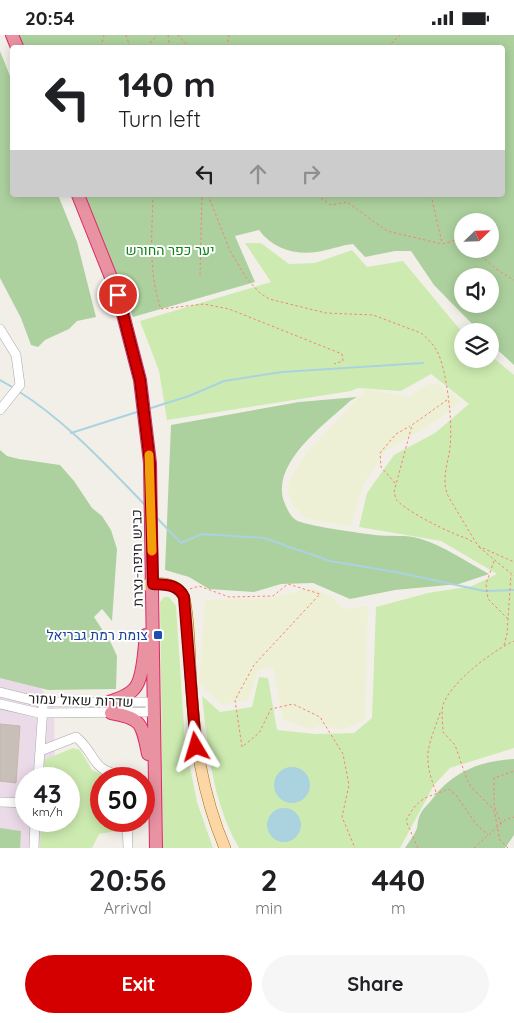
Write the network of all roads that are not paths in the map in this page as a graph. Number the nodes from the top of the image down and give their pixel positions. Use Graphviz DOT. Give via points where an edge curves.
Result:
graph roads {
  1 [pos="79,197"];
  2 [pos="0,329"];
  3 [pos="0,410"];
  4 [pos="149,584"];
  5 [pos="146,635"];
  6 [pos="0,692"];
  7 [pos="43,702"];
  8 [pos="0,703"];
  9 [pos="110,707"];
  10 [pos="149,707"];
  11 [pos="42,713"];
  12 [pos="40,751"];
  13 [pos="148,754"];
  14 [pos="39,767"];
  15 [pos="99,767"];
  16 [pos="0,801"];
  17 [pos="15,802"];
  18 [pos="35,832"];
  19 [pos="127,832"];
  20 [pos="34,848"];
  21 [pos="128,848"];
  22 [pos="150,848"];
  23 [pos="156,848"];
  24 [pos="225,848"];
  1 -- 4 [label="highway, כביש חיפה-נצרת" via="118,295 140,380 150,463"];
  2 -- 3 [label="street" via="16,355 20,385"];
  4 -- 5 [label="highway, כביש חיפה-נצרת"];
  4 -- 10 [label="highway, כביש חיפה-נצרת"];
  4 -- 24 [label="main road" via="169,585 182,591 186,604 198,764 212,818"];
  5 -- 9 [label="highway" via="140,681"];
  5 -- 10 [label="highway, כביש חיפה-נצרת"];
  6 -- 7 [label="street, שדרות שאול עמור"];
  7 -- 9 [label="street, שדרות שאול עמור"];
  7 -- 11 [label="street"];
  8 -- 11 [label="street, שדרות שאול עמור"];
  9 -- 10 [label="street, שדרות שאול עמור"];
  9 -- 11 [label="street, שדרות שאול עמור"];
  9 -- 13 [label="highway" via="140,723"];
  10 -- 13 [label="highway, כביש חיפה-נצרת"];
  10 -- 23 [label="highway, כביש חיפה-נצרת"];
  11 -- 12 [label="street"];
  12 -- 14 [label="street"];
  12 -- 15 [label="street" via="76,737"];
  13 -- 22 [label="highway, כביש חיפה-נצרת"];
  16 -- 17 [label="street"];
  18 -- 20 [label="street"];
  19 -- 21 [label="street"];
}
